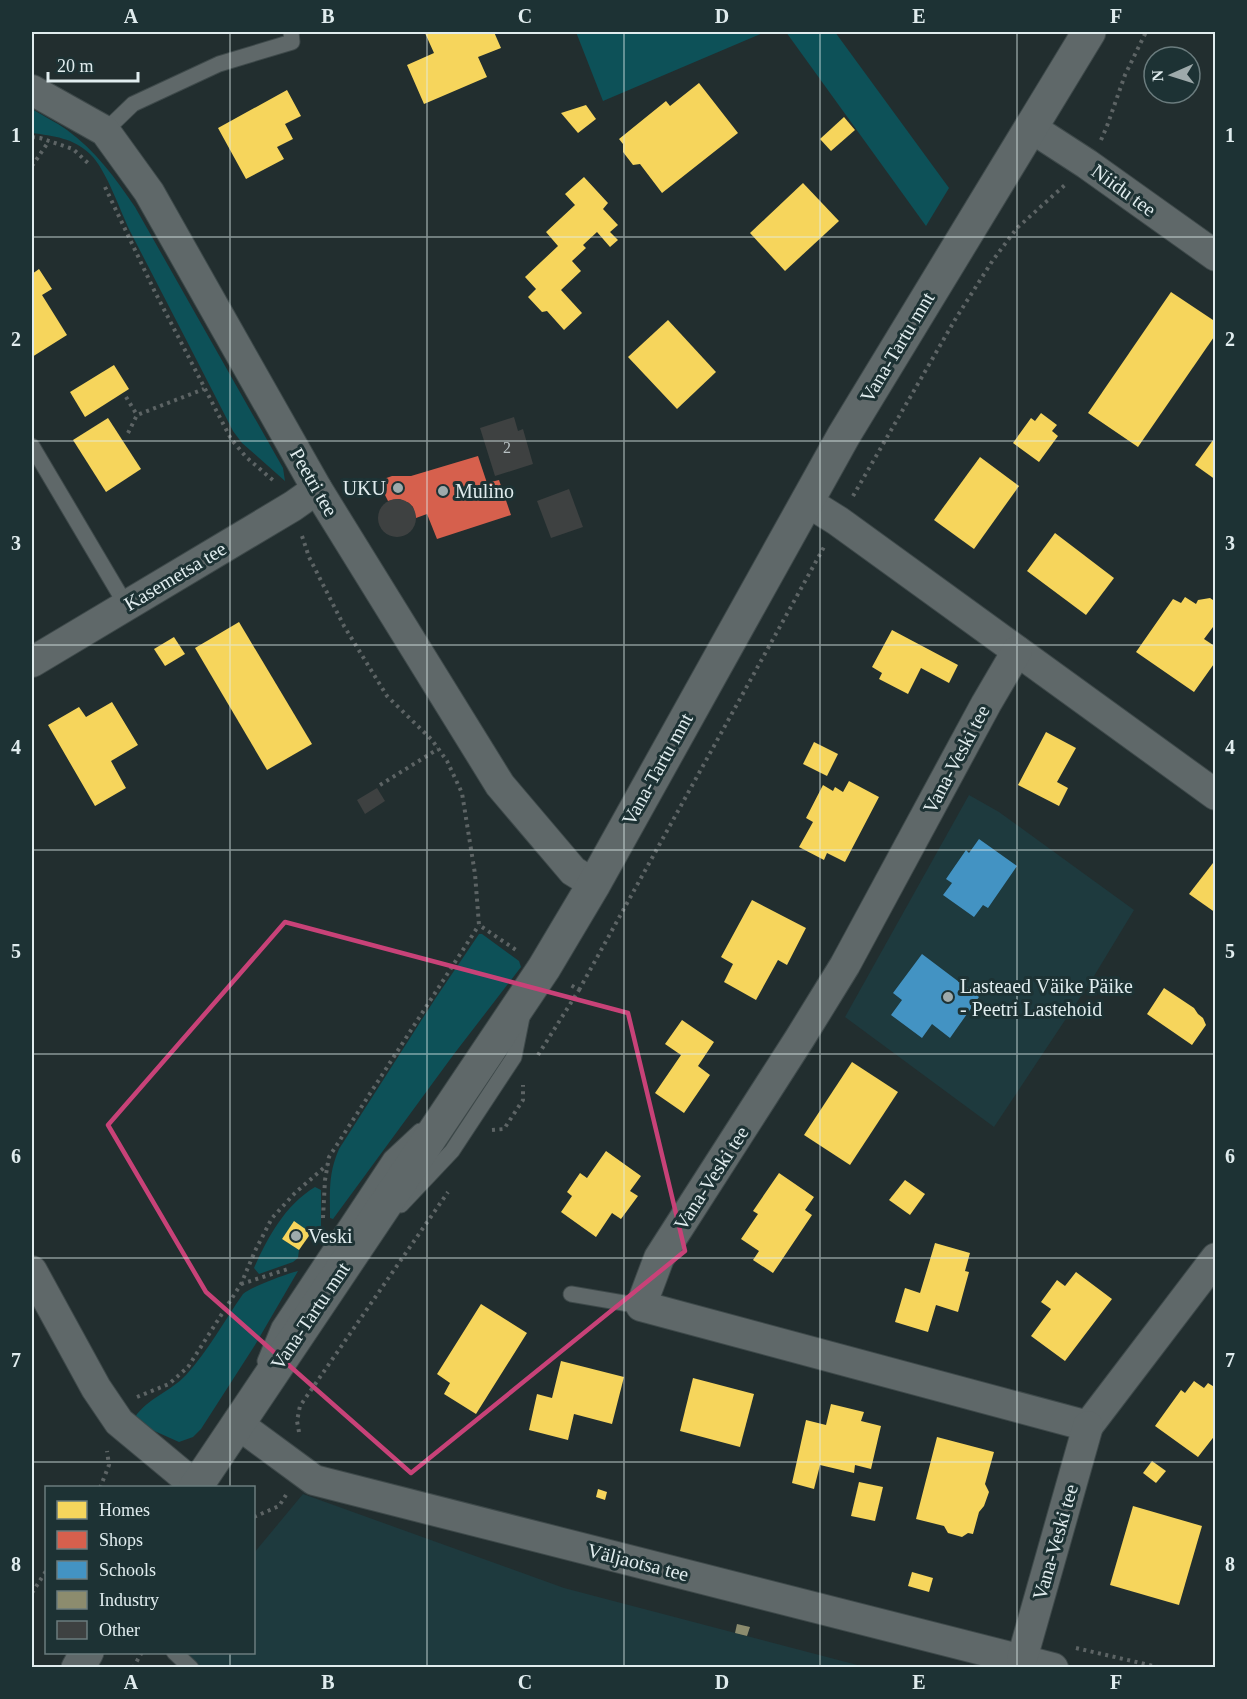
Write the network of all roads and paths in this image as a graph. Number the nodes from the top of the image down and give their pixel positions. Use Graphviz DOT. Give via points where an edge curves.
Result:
graph roads {
  1 [pos="291,32"];
  2 [pos="1089,32"];
  3 [pos="1146,32"];
  4 [pos="32,90"];
  5 [pos="1030,128"];
  6 [pos="105,131"];
  7 [pos="49,141"];
  8 [pos="1098,145"];
  9 [pos="32,166"];
  10 [pos="1069,181"];
  11 [pos="1215,256"];
  12 [pos="204,389"];
  13 [pos="126,396"];
  14 [pos="137,415"];
  15 [pos="128,433"];
  16 [pos="32,446"];
  17 [pos="317,489"];
  18 [pos="806,501"];
  19 [pos="838,521"];
  20 [pos="126,605"];
  21 [pos="1017,651"];
  22 [pos="32,662"];
  23 [pos="438,749"];
  24 [pos="380,784"];
  25 [pos="1215,795"];
  26 [pos="594,884"];
  27 [pos="479,925"];
  28 [pos="562,979"];
  29 [pos="579,990"];
  30 [pos="526,995"];
  31 [pos="536,1059"];
  32 [pos="523,1079"];
  33 [pos="458,1097"];
  34 [pos="490,1130"];
  35 [pos="327,1165"];
  36 [pos="449,1190"];
  37 [pos="323,1225"];
  38 [pos="1215,1258"];
  39 [pos="344,1266"];
  40 [pos="292,1267"];
  41 [pos="32,1271"];
  42 [pos="240,1284"];
  43 [pos="572,1294"];
  44 [pos="641,1306"];
  45 [pos="119,1422"];
  46 [pos="238,1424"];
  47 [pos="1088,1426"];
  48 [pos="299,1435"];
  49 [pos="101,1486"];
  50 [pos="194,1486"];
  51 [pos="196,1486"];
  52 [pos="288,1492"];
  53 [pos="255,1517"];
  54 [pos="45,1573"];
  55 [pos="32,1593"];
  56 [pos="86,1654"];
  57 [pos="141,1654"];
  58 [pos="175,1654"];
  59 [pos="1022,1659"];
  60 [pos="78,1668"];
  61 [pos="133,1668"];
  62 [pos="191,1668"];
  63 [pos="1053,1668"];
  1 -- 6 [label="lane" via="292,42 219,64 133,104"];
  2 -- 5 [label="street, Vana-Tartu mnt"];
  3 -- 8 [label="path"];
  4 -- 6 [label="street, Peetri tee"];
  5 -- 11 [label="street, Niidu tee"];
  5 -- 18 [label="street, Vana-Tartu mnt"];
  6 -- 17 [label="street, Peetri tee" via="149,192"];
  7 -- 9 [label="path"];
  10 -- 19 [label="path" via="1017,228 993,260"];
  12 -- 14 [label="path"];
  13 -- 14 [label="path"];
  14 -- 15 [label="path"];
  16 -- 20 [label="lane"];
  17 -- 20 [label="street, Kasemetsa tee"];
  17 -- 26 [label="street, Peetri tee" via="500,785 573,871"];
  18 -- 19 [label="street"];
  18 -- 26 [label="street, Vana-Tartu mnt"];
  19 -- 21 [label="street"];
  19 -- 29 [label="path"];
  20 -- 22 [label="street, Kasemetsa tee"];
  21 -- 25 [label="street"];
  21 -- 44 [label="street, Vana-Veski tee" via="845,965 659,1258"];
  23 -- 24 [label="path"];
  26 -- 30 [label="street, Vana-Tartu mnt"];
  27 -- 35 [label="path" via="328,1157"];
  28 -- 29 [label="path"];
  29 -- 31 [label="path"];
  30 -- 33 [label="street, Vana-Tartu mnt"];
  30 -- 39 [label="lane" via="514,1057 452,1151"];
  32 -- 34 [label="path" via="523,1100 504,1129"];
  33 -- 39 [label="street, Vana-Tartu mnt"];
  33 -- 46 [label="lane" via="391,1158 279,1327"];
  35 -- 37 [label="path"];
  35 -- 42 [label="path" via="272,1218"];
  36 -- 48 [label="path" via="300,1406"];
  38 -- 47 [label="street, Vana-Veski tee"];
  39 -- 46 [label="street, Vana-Tartu mnt"];
  40 -- 42 [label="path"];
  41 -- 45 [label="street"];
  42 -- 45 [label="path" via="188,1367 169,1384 139,1396"];
  43 -- 44 [label="lane"];
  44 -- 47 [label="street"];
  45 -- 49 [label="path" via="106,1438 110,1465"];
  45 -- 50 [label="street"];
  46 -- 51 [label="street, Vana-Tartu mnt"];
  46 -- 59 [label="street, Väljaotsa tee" via="314,1480"];
  47 -- 59 [label="street, Vana-Veski tee"];
  52 -- 53 [label="path" via="279,1506"];
  54 -- 55 [label="path"];
  56 -- 60 [label="street"];
  57 -- 61 [label="path"];
  58 -- 62 [label="lane"];
  59 -- 63 [label="street, Väljaotsa tee"];
}
